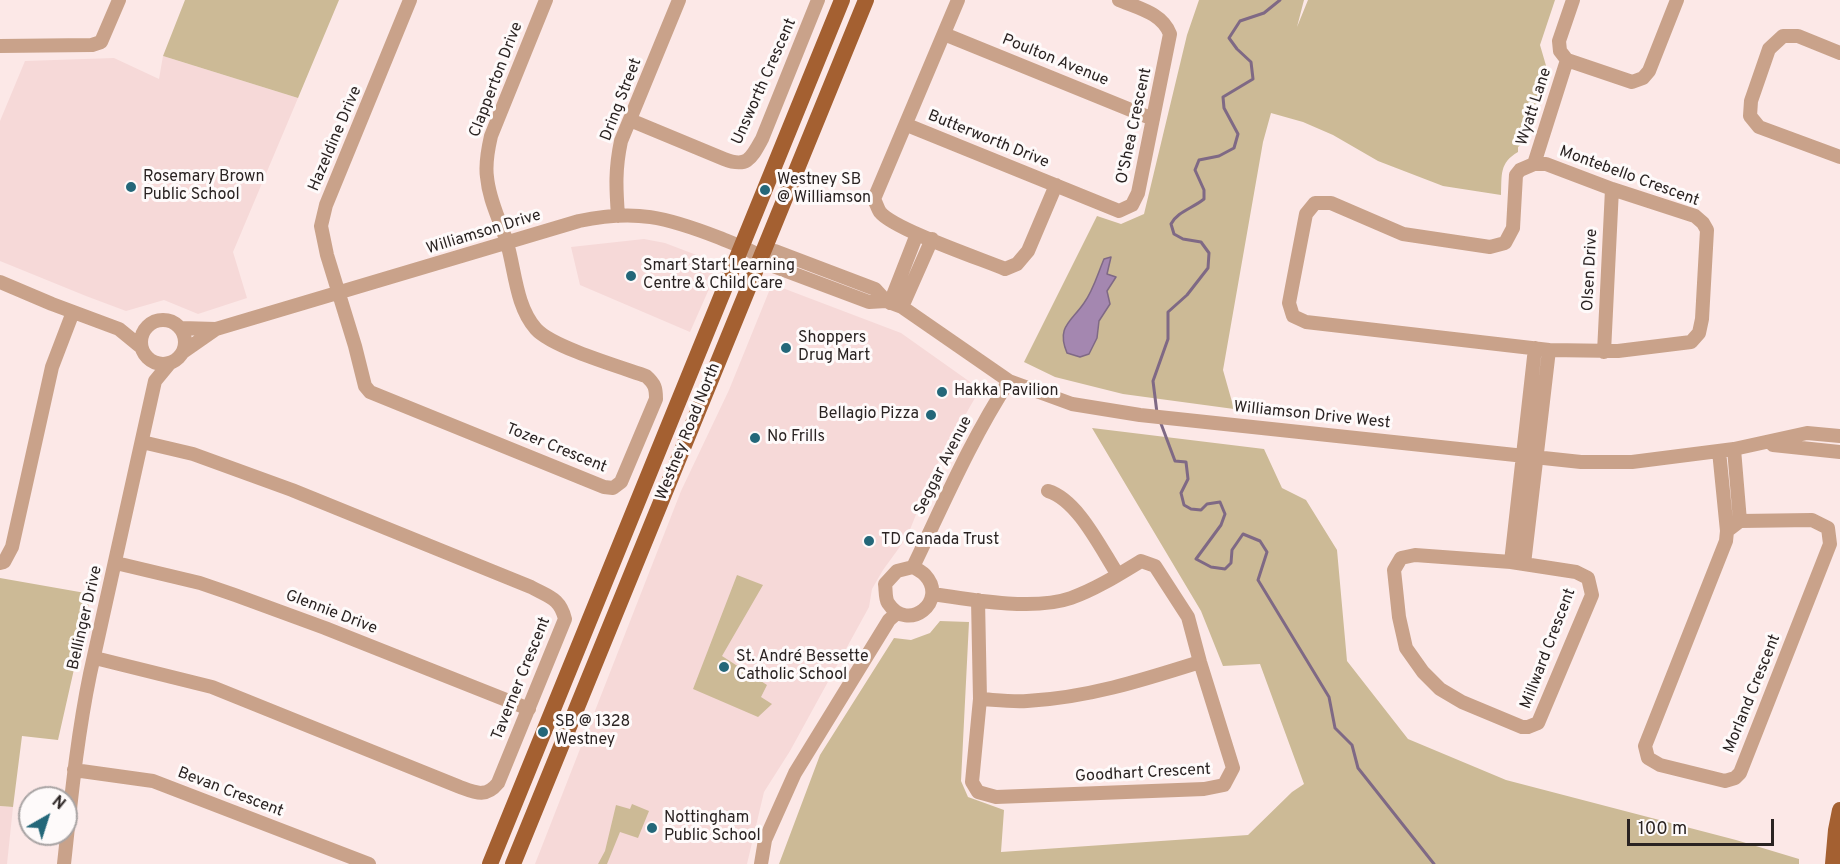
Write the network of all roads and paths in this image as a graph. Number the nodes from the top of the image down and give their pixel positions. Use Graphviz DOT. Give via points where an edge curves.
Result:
graph roads {
  1 [pos="118,0"];
  2 [pos="410,0"];
  3 [pos="546,0"];
  4 [pos="679,0"];
  5 [pos="818,0"];
  6 [pos="842,0"];
  7 [pos="866,0"];
  8 [pos="958,0"];
  9 [pos="1119,0"];
  10 [pos="1573,0"];
  11 [pos="1677,0"];
  12 [pos="944,34"];
  13 [pos="0,46"];
  14 [pos="1840,53"];
  15 [pos="1568,60"];
  16 [pos="1153,119"];
  17 [pos="630,120"];
  18 [pos="907,125"];
  19 [pos="1840,158"];
  20 [pos="1534,164"];
  21 [pos="1056,185"];
  22 [pos="1612,189"];
  23 [pos="618,216"];
  24 [pos="917,234"];
  25 [pos="932,239"];
  26 [pos="507,243"];
  27 [pos="742,247"];
  28 [pos="761,255"];
  29 [pos="0,282"];
  30 [pos="339,293"];
  31 [pos="893,304"];
  32 [pos="73,312"];
  33 [pos="147,326"];
  34 [pos="181,328"];
  35 [pos="119,329"];
  36 [pos="216,329"];
  37 [pos="1535,348"];
  38 [pos="1549,350"];
  39 [pos="183,352"];
  40 [pos="1604,352"];
  41 [pos="144,353"];
  42 [pos="169,364"];
  43 [pos="155,381"];
  44 [pos="1009,381"];
  45 [pos="1840,436"];
  46 [pos="142,442"];
  47 [pos="1762,443"];
  48 [pos="1734,449"];
  49 [pos="1719,451"];
  50 [pos="1840,452"];
  51 [pos="1529,457"];
  52 [pos="1048,492"];
  53 [pos="1740,521"];
  54 [pos="1728,531"];
  55 [pos="0,563"];
  56 [pos="116,563"];
  57 [pos="1517,563"];
  58 [pos="913,567"];
  59 [pos="1118,575"];
  60 [pos="933,594"];
  61 [pos="978,600"];
  62 [pos="897,613"];
  63 [pos="95,658"];
  64 [pos="1200,662"];
  65 [pos="980,699"];
  66 [pos="529,709"];
  67 [pos="74,770"];
  68 [pos="1840,810"];
  69 [pos="64,864"];
  70 [pos="369,864"];
  71 [pos="490,864"];
  72 [pos="513,864"];
  73 [pos="761,864"];
  74 [pos="1833,864"];
  1 -- 13 [label="street" via="101,42"];
  2 -- 30 [label="street, Hazeldine Drive" via="326,205 321,226"];
  3 -- 26 [label="street, Clapperton Drive" via="490,136 486,174 489,193"];
  4 -- 17 [label="street, Dring Street"];
  5 -- 17 [label="street, Unsworth Crescent" via="752,157 735,163"];
  6 -- 27 [label="main road, Westney Road North"];
  7 -- 28 [label="main road, Westney Road North"];
  8 -- 12 [label="street"];
  9 -- 16 [label="street, O'Shea Crescent" via="1152,13 1167,25 1170,34"];
  10 -- 15 [label="street" via="1559,41 1560,51"];
  11 -- 15 [label="street" via="1643,78 1632,82"];
  12 -- 16 [label="street, Poulton Avenue"];
  12 -- 18 [label="street"];
  14 -- 19 [label="street" via="1798,36 1783,36 1769,49 1751,101 1750,116 1759,127"];
  15 -- 20 [label="street, Wyatt Lane"];
  16 -- 21 [label="street, O'Shea Crescent" via="1132,205 1119,211"];
  17 -- 23 [label="street, Dring Street" via="616,164"];
  18 -- 21 [label="street, Butterworth Drive"];
  18 -- 24 [label="street" via="874,199 880,212 891,221"];
  20 -- 22 [label="street, Montebello Crescent" via="1546,164"];
  20 -- 37 [label="street, Montebello Crescent" via="1516,176 1513,228 1505,243 1490,247 1403,234 1331,203 1315,203 1306,214 1289,303 1293,316 1306,322"];
  21 -- 25 [label="street" via="1028,251 1017,264 1005,269"];
  22 -- 40 [label="street, Olsen Drive"];
  22 -- 40 [label="street, Montebello Crescent" via="1695,216 1707,230 1699,333 1691,342"];
  23 -- 26 [label="street, Williamson Drive" via="579,221"];
  23 -- 27 [label="street, Williamson Drive" via="662,218"];
  24 -- 25 [label="street"];
  24 -- 31 [label="street"];
  25 -- 31 [label="street"];
  26 -- 30 [label="street, Williamson Drive"];
  26 -- 30 [label="street, Tozer Crescent" via="522,303 536,330 558,344 646,376 654,383 656,399 621,482 613,488 370,392"];
  27 -- 28 [label="street, Williamson Drive"];
  27 -- 71 [label="main road, Westney Road North"];
  28 -- 31 [label="street, Williamson Drive West" via="773,266 869,302"];
  28 -- 72 [label="main road, Westney Road North"];
  29 -- 32 [label="street"];
  30 -- 36 [label="street, Williamson Drive"];
  31 -- 44 [label="street, Williamson Drive West"];
  32 -- 35 [label="street"];
  32 -- 55 [label="street" via="52,367 12,547"];
  33 -- 34 [label="street" via="165,320"];
  33 -- 35 [label="street"];
  33 -- 41 [label="street" via="141,336"];
  34 -- 36 [label="street, Williamson Drive"];
  34 -- 39 [label="street"];
  35 -- 41 [label="street"];
  36 -- 39 [label="street, Williamson Drive"];
  37 -- 38 [label="street, Montebello Crescent"];
  37 -- 51 [label="street"];
  38 -- 40 [label="street, Montebello Crescent"];
  38 -- 51 [label="street"];
  39 -- 42 [label="street"];
  41 -- 42 [label="street" via="158,364"];
  41 -- 43 [label="street, Bellinger Drive"];
  42 -- 43 [label="street, Bellinger Drive"];
  43 -- 46 [label="street, Bellinger Drive"];
  44 -- 51 [label="street, Williamson Drive West" via="1072,404 1140,415"];
  44 -- 58 [label="street, Seggar Avenue" via="958,473"];
  45 -- 47 [label="street, Williamson Drive West" via="1807,433"];
  46 -- 56 [label="street, Bellinger Drive"];
  46 -- 66 [label="street, Taverner Crescent" via="193,454 292,490 555,599 566,619"];
  47 -- 48 [label="street, Williamson Drive West"];
  47 -- 50 [label="street, Williamson Drive West"];
  48 -- 49 [label="street, Williamson Drive West"];
  48 -- 53 [label="street"];
  49 -- 51 [label="street, Williamson Drive West" via="1632,462"];
  49 -- 54 [label="street, Morland Crescent"];
  51 -- 57 [label="street"];
  52 -- 59 [label="street" via="1070,505"];
  53 -- 54 [label="street"];
  53 -- 54 [label="street, Morland Crescent" via="1812,520 1828,528 1830,544 1740,773 1725,781 1660,765 1648,758 1645,746"];
  56 -- 63 [label="street, Bellinger Drive"];
  56 -- 66 [label="street, Glennie Drive" via="235,595"];
  57 -- 57 [label="street, Millward Crescent" via="1576,572 1588,578 1592,595 1542,715 1538,723 1528,727 1462,702 1440,689 1423,672 1406,648 1394,570 1401,558 1416,555"];
  58 -- 60 [label="street" via="925,574"];
  58 -- 62 [label="street" via="897,571 885,584 887,602"];
  59 -- 61 [label="street, Goodhart Crescent" via="1069,599 1037,604"];
  59 -- 64 [label="street, Goodhart Crescent" via="1141,561 1155,566 1188,617"];
  60 -- 61 [label="street, Goodhart Crescent"];
  60 -- 62 [label="street" via="927,608 918,614"];
  61 -- 65 [label="street, Goodhart Crescent"];
  62 -- 73 [label="street" via="795,773 765,840"];
  63 -- 66 [label="street, Taverner Crescent" via="212,687 475,793 492,790 498,783"];
  63 -- 67 [label="street, Bellinger Drive"];
  64 -- 65 [label="street" via="1096,693 1026,701"];
  64 -- 65 [label="street, Goodhart Crescent" via="1233,768 1224,786 996,797 978,792 972,782"];
  67 -- 69 [label="street, Bellinger Drive"];
  67 -- 70 [label="street, Bevan Crescent" via="153,781"];
  68 -- 74 [label="main road"];
}
